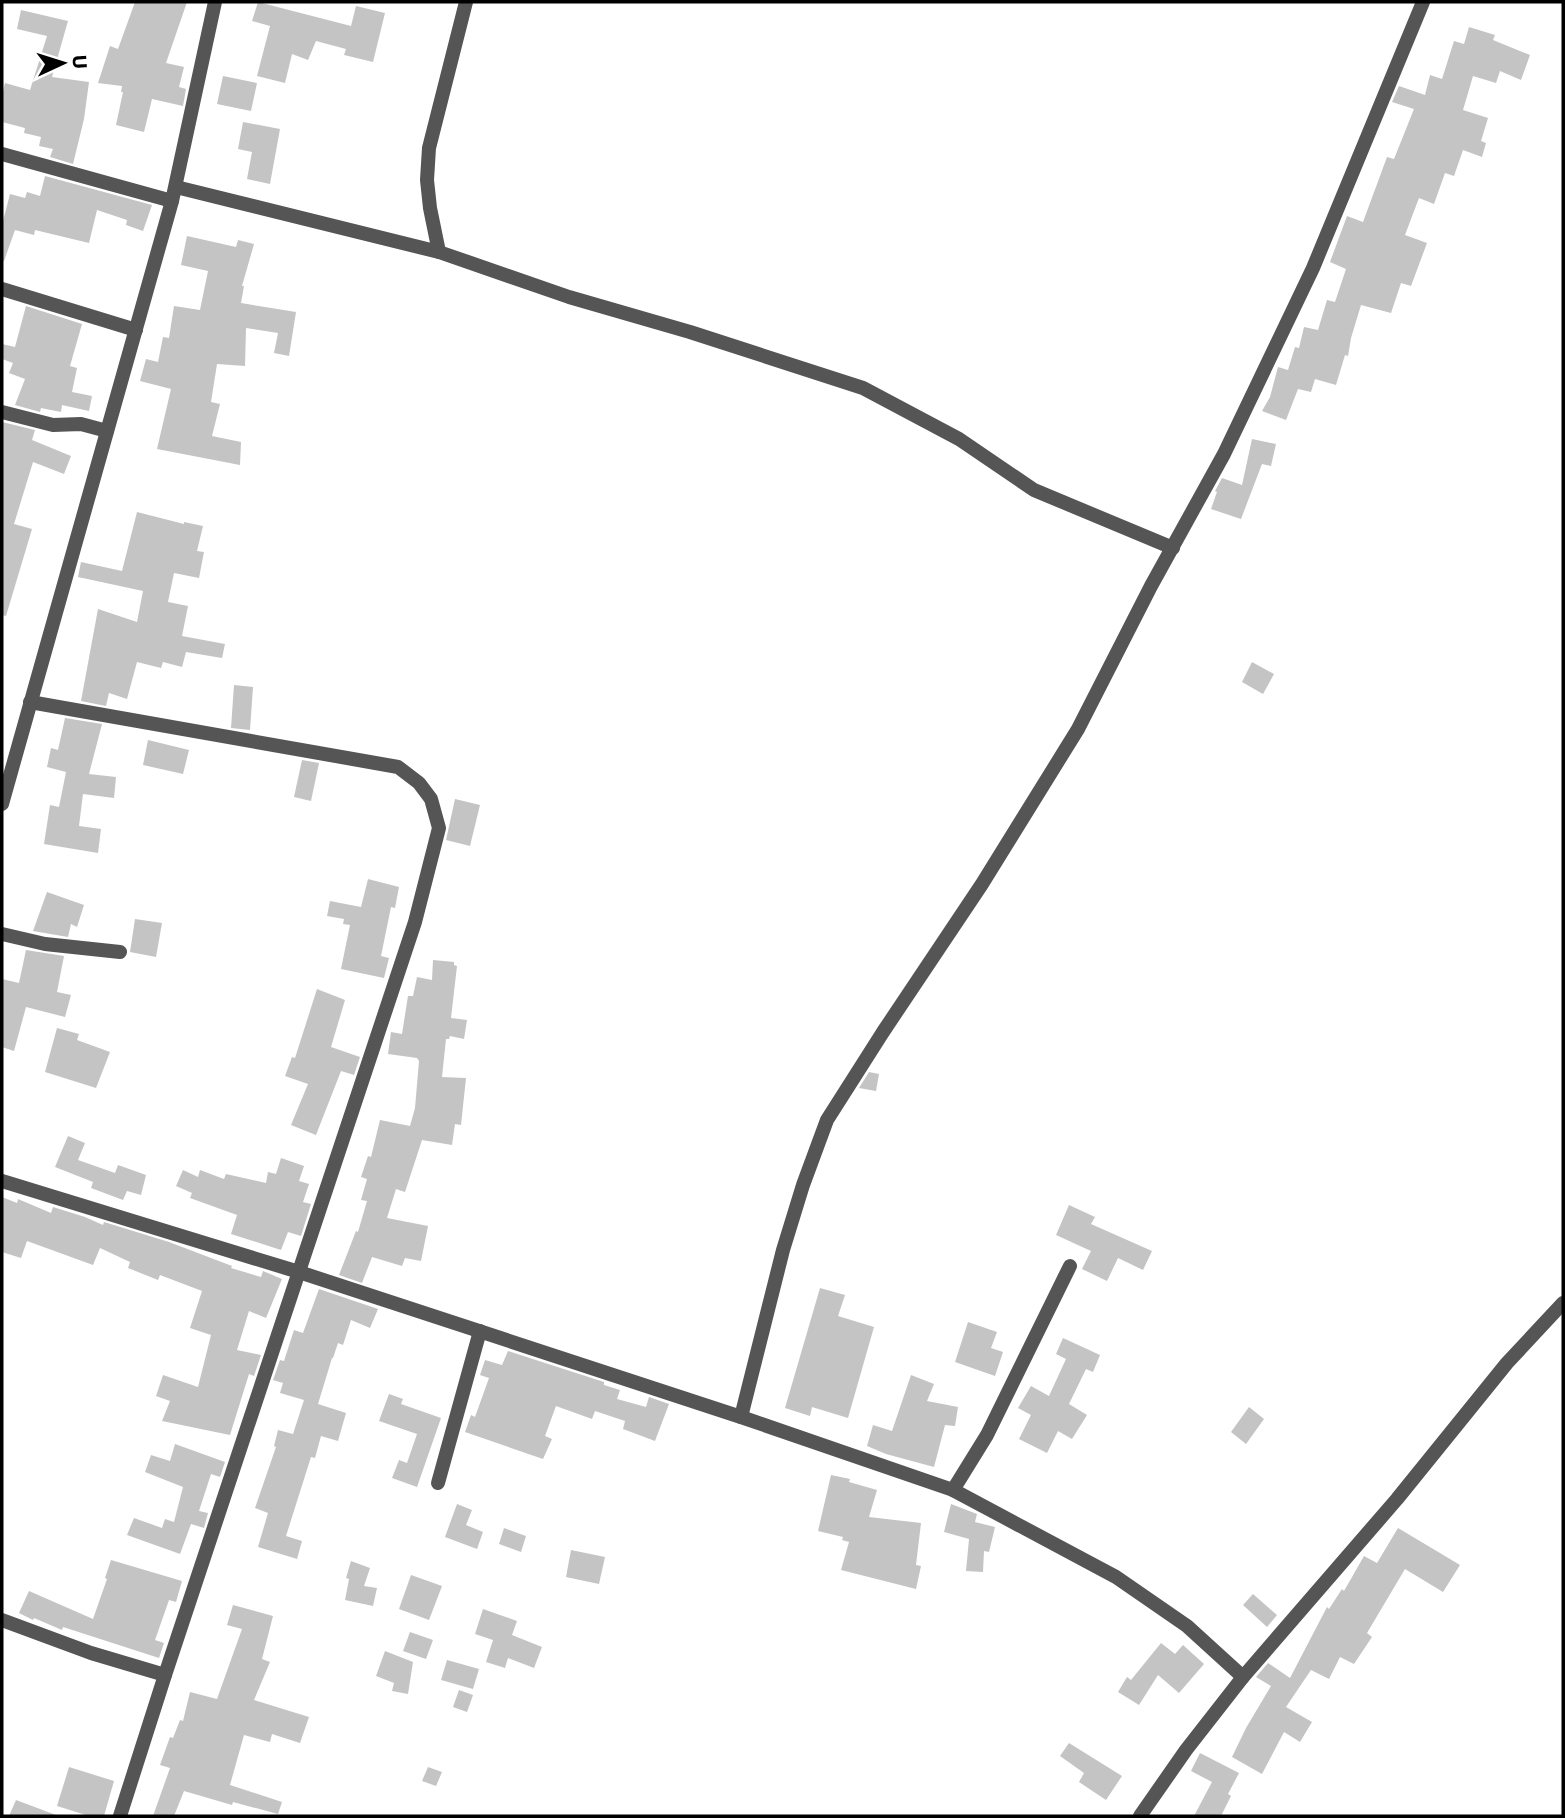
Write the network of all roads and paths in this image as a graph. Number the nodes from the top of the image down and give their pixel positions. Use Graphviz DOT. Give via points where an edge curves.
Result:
graph roads {
  1 [pos="215,2"];
  2 [pos="466,2"];
  3 [pos="1423,2"];
  4 [pos="2,154"];
  5 [pos="174,194"];
  6 [pos="439,252"];
  7 [pos="2,289"];
  8 [pos="136,330"];
  9 [pos="2,412"];
  10 [pos="107,431"];
  11 [pos="1173,548"];
  12 [pos="30,702"];
  13 [pos="2,804"];
  14 [pos="2,934"];
  15 [pos="120,952"];
  16 [pos="2,1181"];
  17 [pos="1070,1266"];
  18 [pos="299,1272"];
  19 [pos="1563,1303"];
  20 [pos="480,1331"];
  21 [pos="741,1417"];
  22 [pos="438,1483"];
  23 [pos="953,1490"];
  24 [pos="2,1620"];
  25 [pos="165,1675"];
  26 [pos="1243,1678"];
  27 [pos="120,1816"];
  28 [pos="1140,1816"];
  1 -- 5 [label="street"];
  2 -- 6 [label="street" via="429,148 429,208"];
  3 -- 11 [label="street" via="1313,268 1224,454"];
  4 -- 5 [label="street"];
  5 -- 6 [label="street"];
  5 -- 8 [label="street"];
  6 -- 11 [label="street" via="863,388 959,439 1034,490"];
  7 -- 8 [label="street"];
  8 -- 10 [label="street"];
  9 -- 10 [label="street" via="53,425 81,424"];
  10 -- 12 [label="street"];
  11 -- 21 [label="street" via="1065,750 827,1121 783,1250"];
  12 -- 13 [label="street"];
  12 -- 18 [label="street" via="398,767 431,799 439,828 415,922"];
  14 -- 15 [label="street"];
  16 -- 18 [label="street"];
  17 -- 23 [label="street" via="988,1435"];
  18 -- 20 [label="street"];
  18 -- 25 [label="street"];
  19 -- 26 [label="street" via="1507,1363"];
  20 -- 21 [label="street"];
  20 -- 22 [label="street"];
  21 -- 23 [label="street"];
  23 -- 26 [label="street" via="1116,1577 1187,1626"];
  24 -- 25 [label="street"];
  25 -- 27 [label="street"];
  26 -- 28 [label="street"];
}
